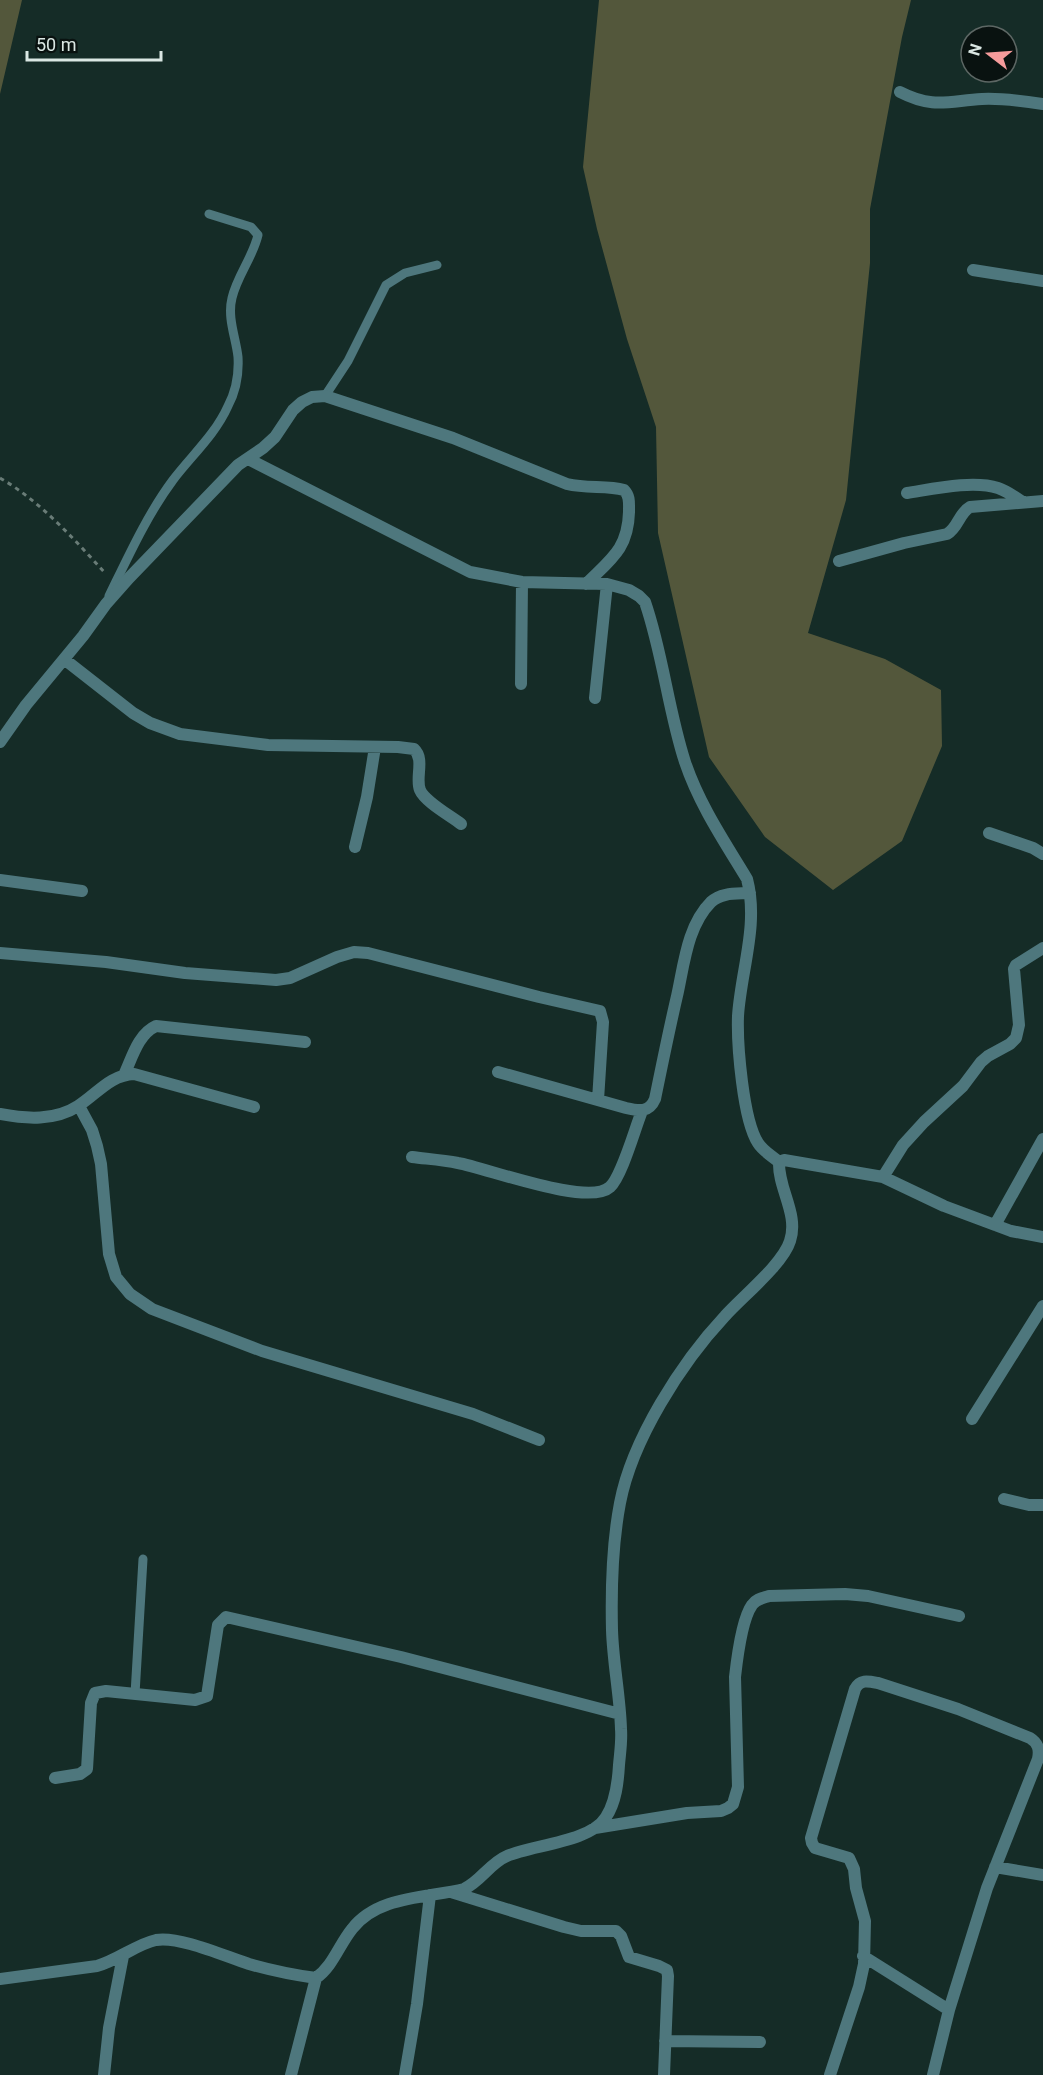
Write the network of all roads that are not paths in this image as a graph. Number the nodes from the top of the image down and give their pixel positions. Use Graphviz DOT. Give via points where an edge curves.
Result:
graph roads {
  1 [pos="900,92"];
  2 [pos="1043,104"];
  3 [pos="209,214"];
  4 [pos="437,264"];
  5 [pos="973,270"];
  6 [pos="1043,281"];
  7 [pos="324,396"];
  8 [pos="248,459"];
  9 [pos="907,493"];
  10 [pos="1043,501"];
  11 [pos="1023,502"];
  12 [pos="839,561"];
  13 [pos="522,582"];
  14 [pos="586,584"];
  15 [pos="607,584"];
  16 [pos="106,604"];
  17 [pos="64,659"];
  18 [pos="521,684"];
  19 [pos="595,698"];
  20 [pos="0,742"];
  21 [pos="375,747"];
  22 [pos="461,824"];
  23 [pos="989,833"];
  24 [pos="355,847"];
  25 [pos="1043,854"];
  26 [pos="0,880"];
  27 [pos="82,891"];
  28 [pos="750,893"];
  29 [pos="1043,948"];
  30 [pos="0,953"];
  31 [pos="304,1042"];
  32 [pos="498,1072"];
  33 [pos="124,1075"];
  34 [pos="597,1100"];
  35 [pos="79,1106"];
  36 [pos="254,1107"];
  37 [pos="642,1111"];
  38 [pos="0,1114"];
  39 [pos="1043,1139"];
  40 [pos="412,1157"];
  41 [pos="779,1162"];
  42 [pos="883,1177"];
  43 [pos="995,1225"];
  44 [pos="1043,1238"];
  45 [pos="1042,1308"];
  46 [pos="972,1419"];
  47 [pos="539,1440"];
  48 [pos="1004,1499"];
  49 [pos="1043,1505"];
  50 [pos="143,1559"];
  51 [pos="959,1616"];
  52 [pos="135,1694"];
  53 [pos="620,1714"];
  54 [pos="1041,1747"];
  55 [pos="55,1778"];
  56 [pos="594,1828"];
  57 [pos="995,1867"];
  58 [pos="1043,1875"];
  59 [pos="450,1892"];
  60 [pos="430,1895"];
  61 [pos="123,1956"];
  62 [pos="863,1956"];
  63 [pos="316,1978"];
  64 [pos="0,1979"];
  65 [pos="949,2010"];
  66 [pos="665,2040"];
  67 [pos="760,2042"];
  68 [pos="104,2075"];
  69 [pos="291,2075"];
  70 [pos="405,2075"];
  71 [pos="664,2075"];
  72 [pos="830,2075"];
  73 [pos="933,2075"];
  1 -- 2 [label="street" via="937,104 983,99"];
  3 -- 16 [label="lane" via="251,227 258,235 231,298 238,357 235,390 214,430 153,511"];
  4 -- 7 [label="lane" via="405,273 386,285 345,367"];
  5 -- 6 [label="street"];
  7 -- 8 [label="street" via="302,402 275,437"];
  7 -- 14 [label="street" via="453,438 567,484 624,490 629,498 626,538"];
  8 -- 13 [label="street" via="453,565"];
  8 -- 16 [label="street"];
  9 -- 11 [label="street" via="990,486"];
  10 -- 11 [label="street"];
  11 -- 12 [label="street" via="970,507 947,534"];
  13 -- 14 [label="street"];
  13 -- 18 [label="street"];
  14 -- 15 [label="street"];
  15 -- 19 [label="street"];
  15 -- 28 [label="street" via="629,590 645,603 685,762 698,795 747,879"];
  16 -- 17 [label="street"];
  17 -- 20 [label="street"];
  17 -- 21 [label="street" via="134,714 165,730 268,745"];
  21 -- 22 [label="street" via="417,751 419,789 423,796"];
  21 -- 24 [label="street"];
  23 -- 25 [label="street"];
  26 -- 27 [label="street"];
  28 -- 37 [label="street" via="718,897 693,931 655,1099 652,1106"];
  28 -- 41 [label="street" via="747,958 738,1017 740,1050 751,1125 759,1144"];
  29 -- 42 [label="street" via="1014,969 1019,1025 1016,1038 981,1062 963,1086 903,1145"];
  30 -- 34 [label="street" via="250,980 290,978 354,952 394,958 600,1011 603,1022"];
  31 -- 33 [label="street" via="156,1026 142,1038"];
  32 -- 34 [label="street"];
  33 -- 35 [label="street"];
  33 -- 36 [label="street" via="134,1074"];
  34 -- 37 [label="street"];
  35 -- 38 [label="street" via="45,1117"];
  35 -- 47 [label="street" via="97,1146 109,1254 117,1277 130,1294 152,1309 262,1351 473,1414"];
  37 -- 40 [label="street" via="617,1177 602,1192 548,1187 458,1163"];
  39 -- 43 [label="street"];
  41 -- 42 [label="street"];
  41 -- 53 [label="street" via="793,1224 790,1242 780,1259 693,1353 634,1457 620,1502 613,1562 612,1631"];
  42 -- 43 [label="street"];
  43 -- 44 [label="street"];
  45 -- 46 [label="street"];
  48 -- 49 [label="street"];
  50 -- 52 [label="lane"];
  51 -- 56 [label="street" via="856,1595 770,1596 753,1603 736,1660 738,1787 734,1804 721,1810"];
  52 -- 53 [label="street" via="195,1700 207,1696 218,1625 226,1617 401,1656"];
  52 -- 55 [label="street" via="95,1693 87,1769"];
  53 -- 56 [label="street" via="618,1783 606,1819"];
  54 -- 57 [label="street"];
  54 -- 62 [label="street" via="1030,1738 899,1689 870,1681 857,1686 811,1838 815,1848 844,1856 852,1863 865,1921"];
  56 -- 59 [label="street" via="574,1838 508,1856 472,1885"];
  57 -- 58 [label="street"];
  57 -- 65 [label="street"];
  59 -- 60 [label="street"];
  59 -- 66 [label="street" via="564,1927 619,1933 629,1957 667,1970"];
  60 -- 63 [label="street" via="397,1901 359,1920 328,1968"];
  60 -- 70 [label="street"];
  61 -- 63 [label="street" via="143,1944 167,1939 250,1964"];
  61 -- 64 [label="street" via="97,1966"];
  61 -- 68 [label="street"];
  62 -- 65 [label="street"];
  62 -- 72 [label="street" via="863,1973"];
  63 -- 69 [label="street"];
  65 -- 73 [label="street"];
  66 -- 67 [label="street"];
  66 -- 71 [label="street"];
}
